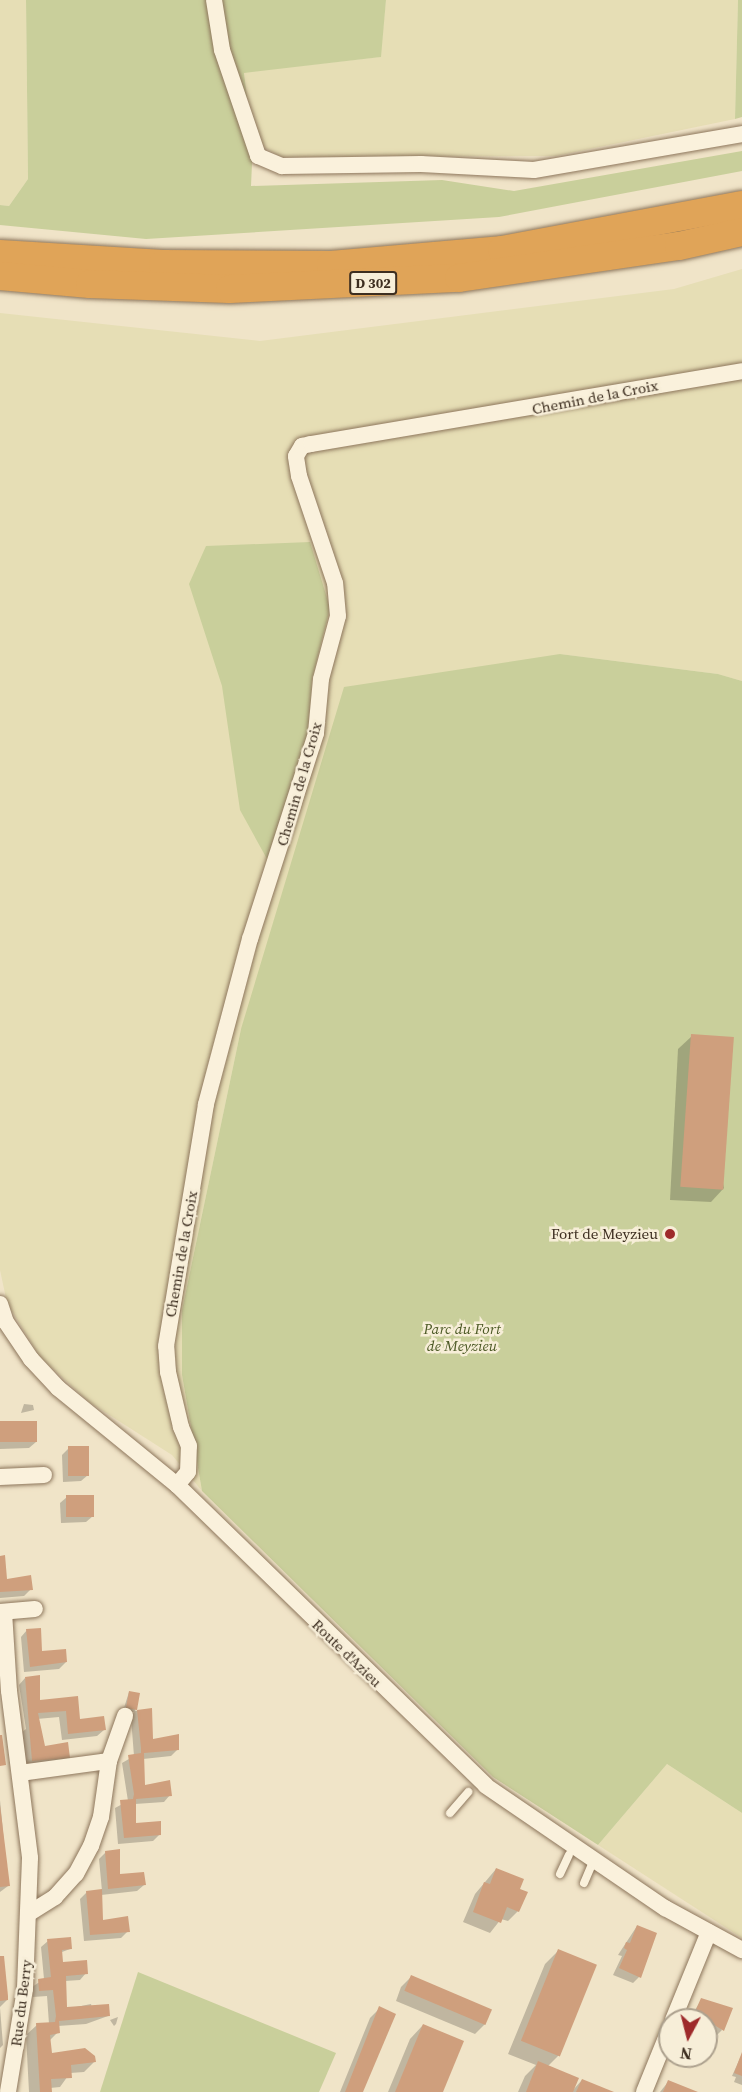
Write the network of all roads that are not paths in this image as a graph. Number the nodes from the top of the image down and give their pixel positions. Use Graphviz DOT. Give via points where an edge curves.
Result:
graph roads {
  1 [pos="214,0"];
  2 [pos="742,134"];
  3 [pos="742,205"];
  4 [pos="742,232"];
  5 [pos="0,254"];
  6 [pos="0,276"];
  7 [pos="742,371"];
  8 [pos="0,1304"];
  9 [pos="44,1475"];
  10 [pos="0,1477"];
  11 [pos="177,1485"];
  12 [pos="35,1609"];
  13 [pos="2,1612"];
  14 [pos="125,1716"];
  15 [pos="109,1761"];
  16 [pos="20,1773"];
  17 [pos="468,1792"];
  18 [pos="450,1812"];
  19 [pos="569,1855"];
  20 [pos="594,1857"];
  21 [pos="560,1874"];
  22 [pos="584,1883"];
  23 [pos="28,1914"];
  24 [pos="710,1932"];
  25 [pos="742,1950"];
  26 [pos="678,2008"];
  27 [pos="658,2058"];
  28 [pos="8,2092"];
  29 [pos="644,2092"];
  1 -- 2 [label="street" via="222,50 258,156 282,166 421,164 534,170"];
  3 -- 5 [label="highway, D 302" via="502,250 331,265 163,264"];
  4 -- 6 [label="highway, D 302" via="564,265 448,279 230,289"];
  7 -- 11 [label="street, Chemin de la Croix" via="311,444 302,446 296,456 299,476 335,583 338,616 321,679 316,732 250,939 206,1104 166,1346 168,1372 189,1446 188,1472"];
  8 -- 11 [label="street, Route d'Azieu" via="6,1322 31,1359 58,1388"];
  9 -- 10 [label="street"];
  11 -- 20 [label="street, Route d'Azieu" via="486,1786"];
  12 -- 13 [label="street"];
  13 -- 16 [label="street, Rue du Berry"];
  14 -- 15 [label="street"];
  15 -- 16 [label="street"];
  15 -- 23 [label="street" via="101,1817 92,1846 76,1874 55,1897"];
  16 -- 23 [label="street, Rue du Berry" via="30,1858"];
  17 -- 18 [label="lane"];
  19 -- 21 [label="lane"];
  20 -- 22 [label="lane"];
  20 -- 24 [label="street, Route d'Azieu" via="665,1908"];
  23 -- 28 [label="street, Rue du Berry" via="25,1989"];
  24 -- 25 [label="street, Route d'Azieu"];
  24 -- 26 [label="street"];
  27 -- 29 [label="street"];
}
